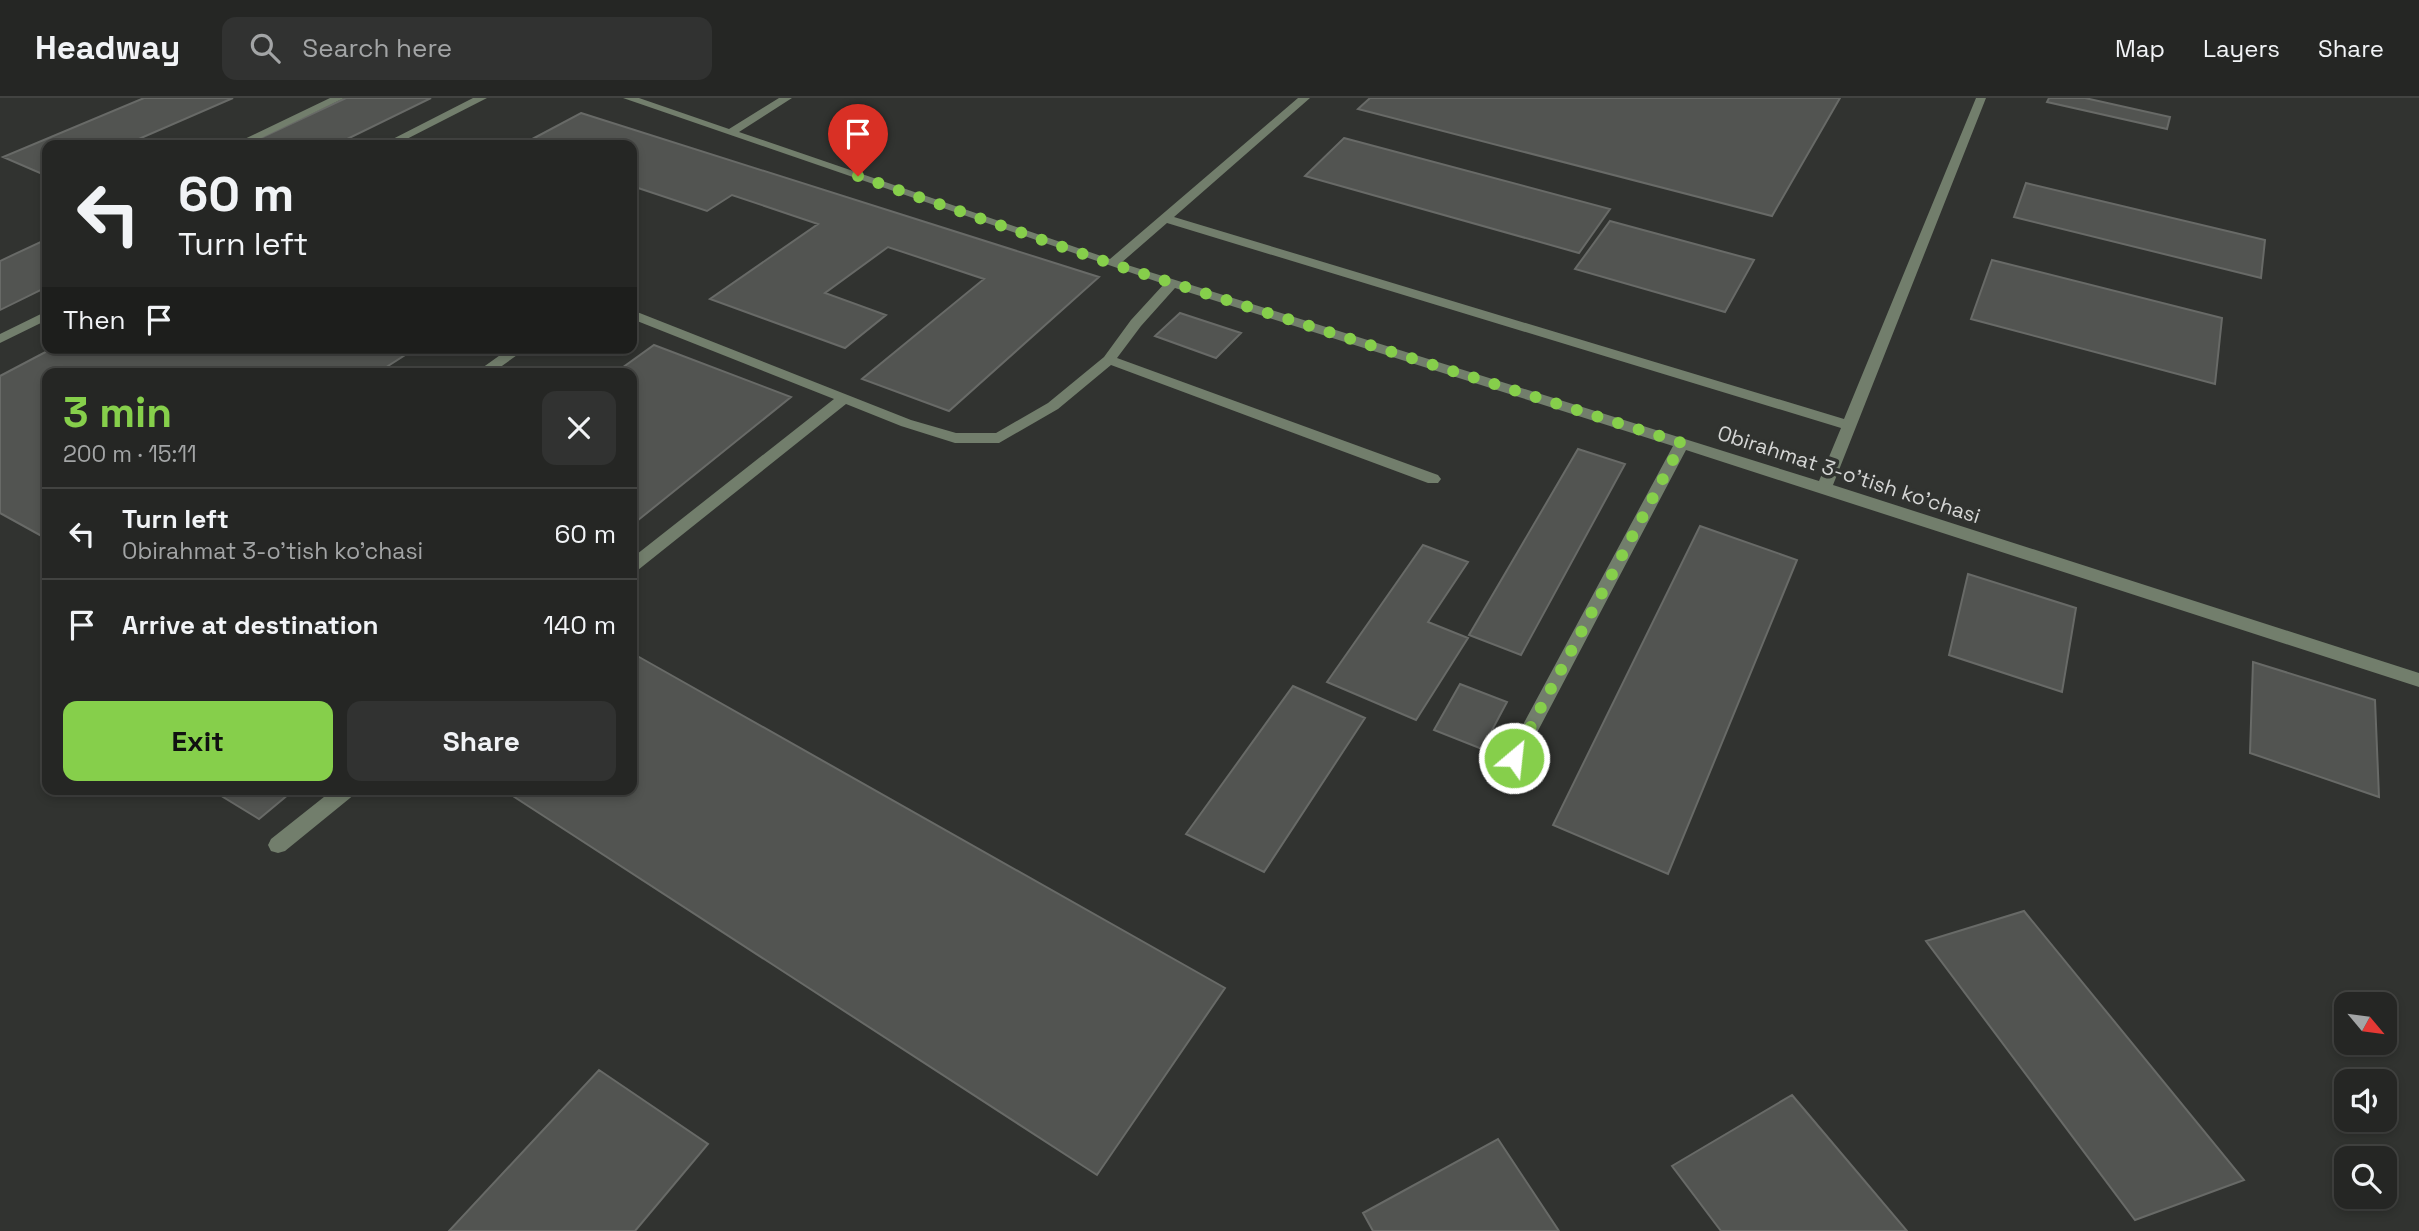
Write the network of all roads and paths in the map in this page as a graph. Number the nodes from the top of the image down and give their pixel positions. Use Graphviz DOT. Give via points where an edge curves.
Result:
graph roads {
  1 [pos="339,98"];
  2 [pos="482,98"];
  3 [pos="628,98"];
  4 [pos="787,98"];
  5 [pos="1305,98"];
  6 [pos="1981,98"];
  7 [pos="730,133"];
  8 [pos="249,140"];
  9 [pos="397,140"];
  10 [pos="1165,218"];
  11 [pos="1112,264"];
  12 [pos="1172,283"];
  13 [pos="637,316"];
  14 [pos="42,318"];
  15 [pos="0,339"];
  16 [pos="511,354"];
  17 [pos="1109,360"];
  18 [pos="490,368"];
  19 [pos="843,398"];
  20 [pos="1850,426"];
  21 [pos="1682,443"];
  22 [pos="1433,479"];
  23 [pos="1824,488"];
  24 [pos="637,562"];
  25 [pos="2419,680"];
  26 [pos="1514,758"];
  27 [pos="340,795"];
  28 [pos="278,845"];
  1 -- 8 [label="street"];
  2 -- 9 [label="street"];
  3 -- 7 [label="street, Obirahmat 3-o'tish ko'chasi"];
  4 -- 7 [label="street"];
  5 -- 10 [label="street"];
  6 -- 20 [label="street"];
  7 -- 11 [label="street, Obirahmat 3-o'tish ko'chasi"];
  10 -- 11 [label="street"];
  10 -- 20 [label="street"];
  11 -- 12 [label="street, Obirahmat 3-o'tish ko'chasi"];
  12 -- 17 [label="street"];
  12 -- 21 [label="street, Obirahmat 3-o'tish ko'chasi"];
  13 -- 19 [label="street"];
  14 -- 15 [label="street"];
  16 -- 18 [label="street"];
  17 -- 19 [label="street" via="1054,406 999,438 955,438"];
  17 -- 22 [label="street"];
  19 -- 24 [label="street"];
  20 -- 23 [label="street"];
  21 -- 23 [label="street, Obirahmat 3-o'tish ko'chasi"];
  21 -- 26 [label="street"];
  23 -- 25 [label="street, Obirahmat 3-o'tish ko'chasi"];
  27 -- 28 [label="street"];
}
